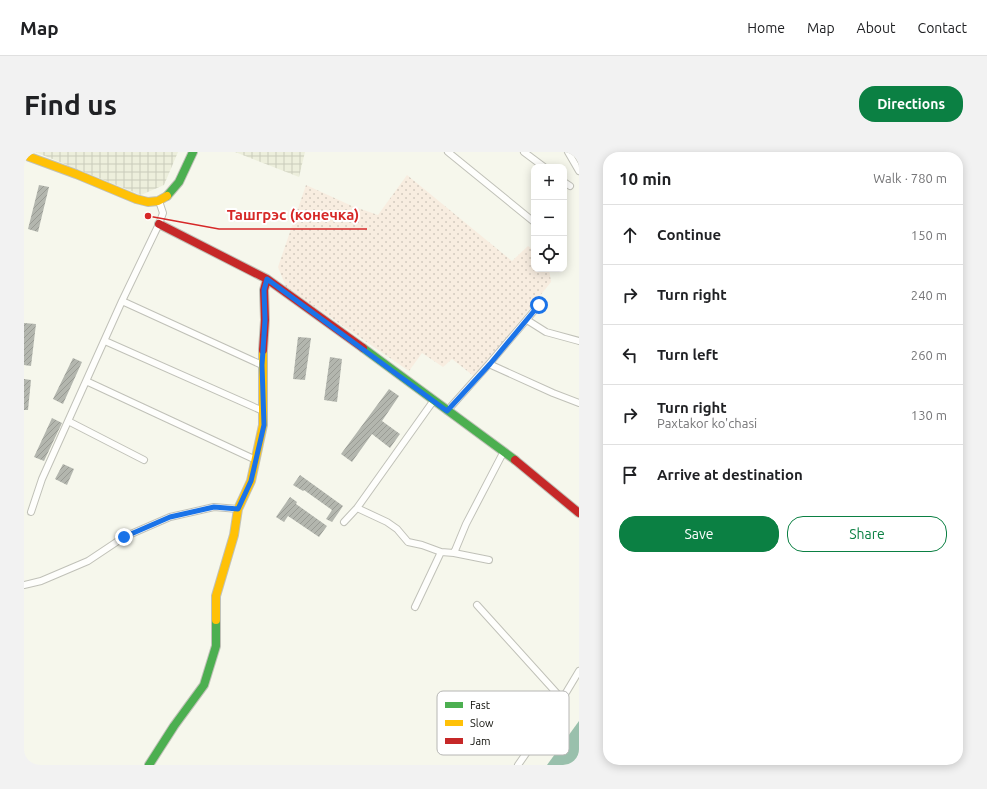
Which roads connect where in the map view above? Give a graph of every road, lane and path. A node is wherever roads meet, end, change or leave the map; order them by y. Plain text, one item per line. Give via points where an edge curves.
1 (193, 152) edge
2 (448, 152) edge
3 (524, 152) edge
4 (568, 152) edge
5 (24, 155) edge
6 (540, 164) edge
7 (579, 171) edge
8 (567, 184) edge
9 (570, 186) dead end
10 (160, 201) junction
11 (531, 220) edge
12 (159, 224) junction
13 (267, 279) junction
14 (122, 301) junction
15 (539, 305) dead end
16 (527, 320) junction
17 (105, 341) junction
18 (579, 341) edge
19 (490, 364) junction
20 (262, 365) junction
21 (86, 381) junction
22 (434, 400) junction
23 (579, 403) edge
24 (263, 411) junction
25 (447, 411) junction
26 (68, 422) junction
27 (504, 451) junction
28 (144, 460) dead end
29 (256, 460) junction
30 (357, 508) junction
31 (238, 509) junction
32 (31, 512) dead end
33 (579, 513) edge
34 (344, 522) dead end
35 (441, 552) junction
36 (454, 554) junction
37 (489, 560) dead end
38 (24, 585) edge
39 (477, 605) dead end
40 (415, 607) dead end
41 (579, 671) edge
42 (556, 691) edge
43 (566, 691) edge
44 (525, 755) edge
45 (149, 765) edge
46 (518, 765) edge

1 - 10 street via 177,186
2 - 11 street
3 - 6 street
4 - 7 street
5 - 10 street via 144,202
8 - 9 street
10 - 12 street via 163,213
12 - 13 street
12 - 14 street
13 - 20 street via 264,290
13 - 22 street
14 - 17 street
14 - 20 street
15 - 16 street
16 - 18 street via 546,332
16 - 19 street
17 - 21 street
17 - 24 street
19 - 23 street
19 - 25 street
20 - 24 street
21 - 26 street
21 - 29 street
22 - 25 street
22 - 30 street
24 - 29 street via 264,425
25 - 27 street
26 - 28 street
26 - 32 street via 42,479
27 - 33 street
27 - 36 street via 466,524
29 - 31 street via 251,481
30 - 34 street
30 - 35 street via 398,529 408,542
31 - 38 street via 214,507 170,517 124,537 88,560 41,581
31 - 45 street via 234,535 216,596 216,646 204,685
35 - 36 street
35 - 40 street
36 - 37 street
39 - 42 street
41 - 43 street
44 - 46 street

